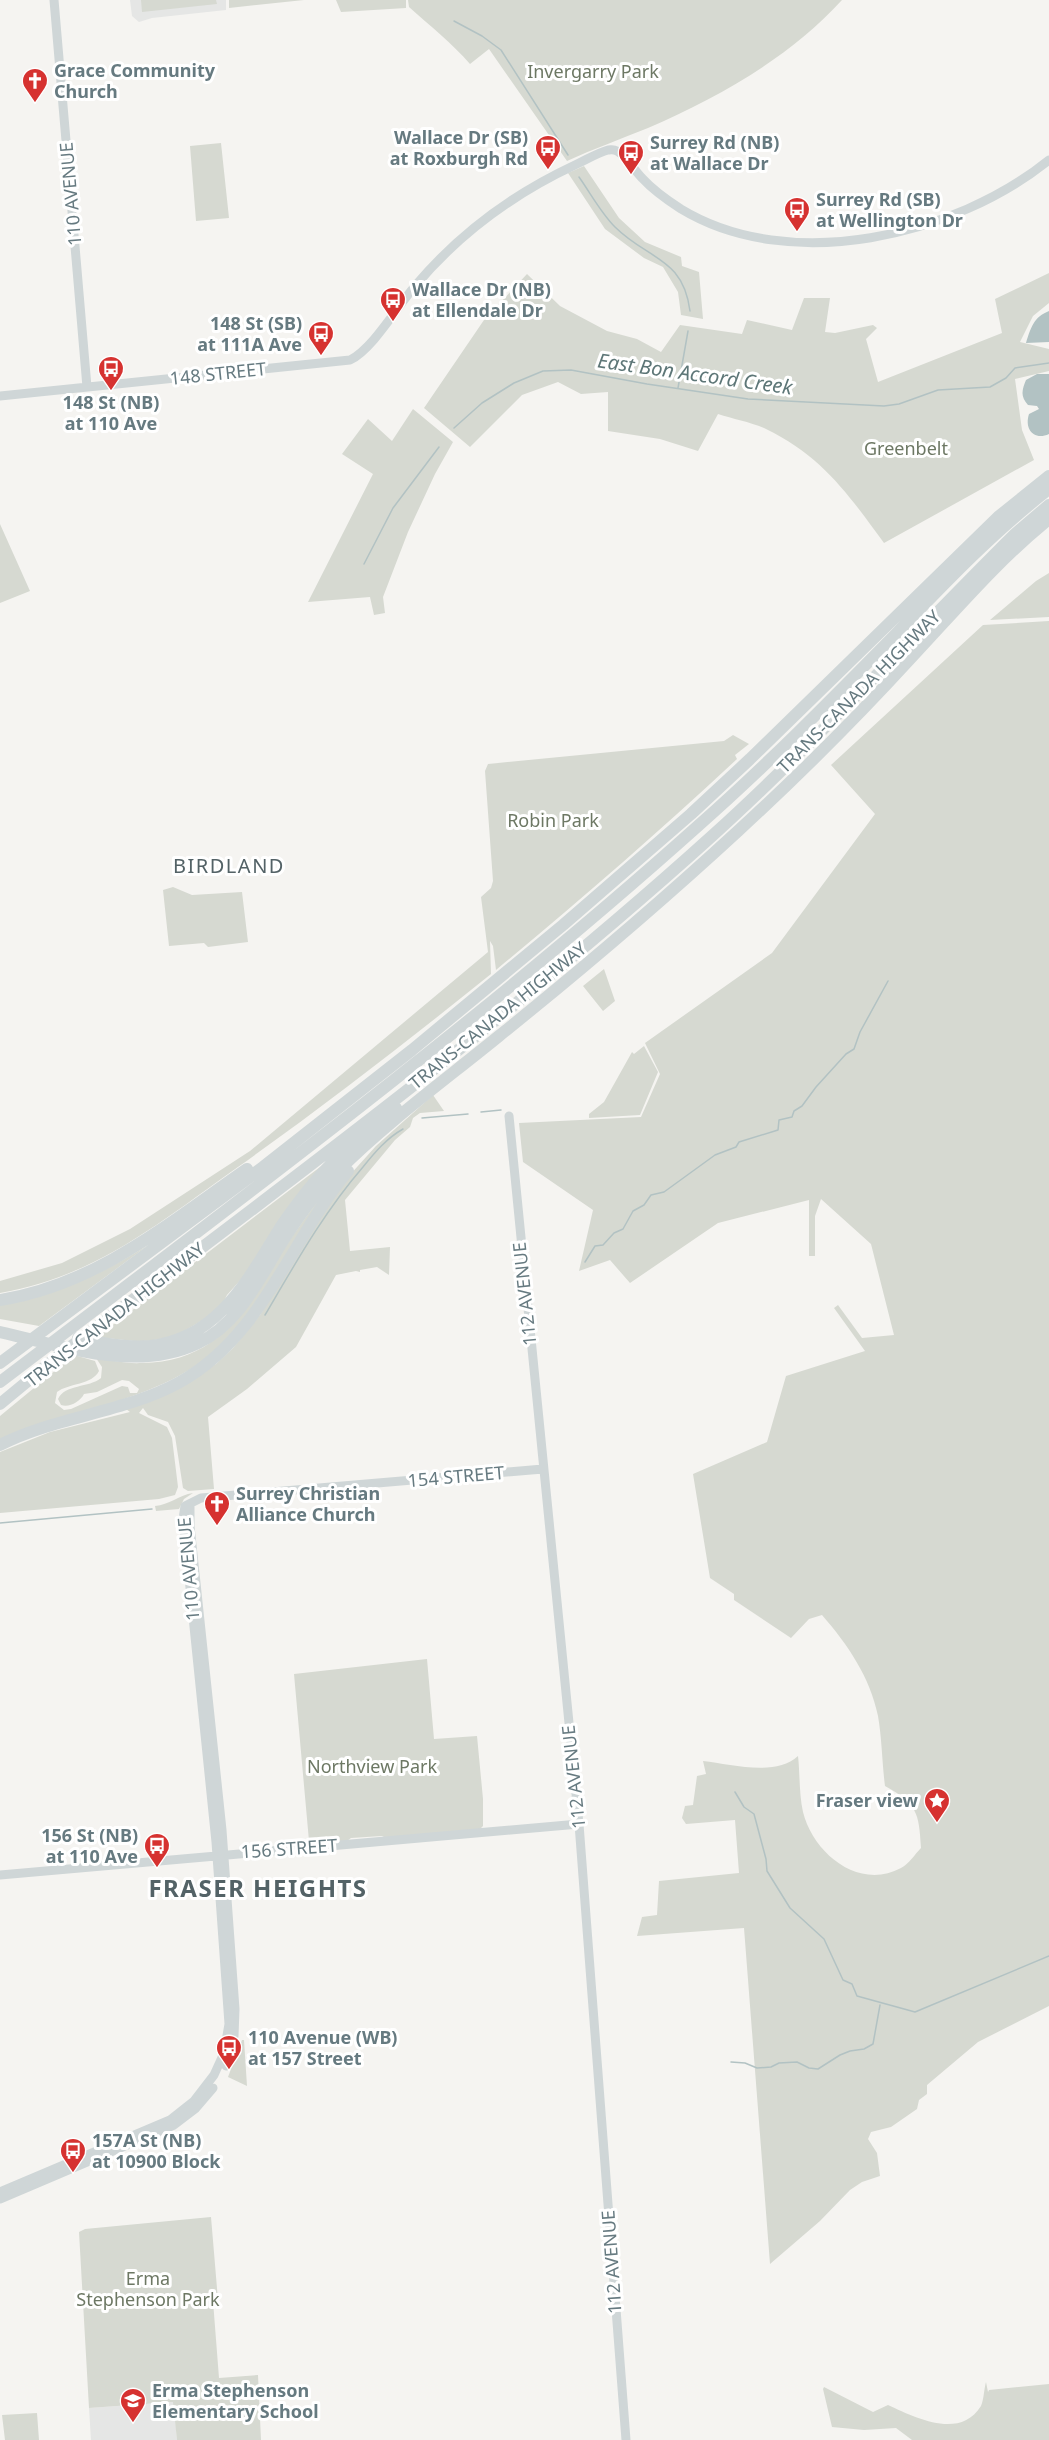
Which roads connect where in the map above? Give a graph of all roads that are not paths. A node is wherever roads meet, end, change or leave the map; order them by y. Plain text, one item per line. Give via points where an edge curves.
1 (54, 0) edge
2 (1049, 160) edge
3 (87, 387) junction
4 (0, 396) edge
5 (1049, 476) edge
6 (1049, 489) edge
7 (1049, 505) edge
8 (1049, 519) edge
9 (947, 574) junction
10 (965, 592) junction
11 (466, 1044) junction
12 (356, 1093) junction
13 (406, 1111) junction
14 (508, 1116) dead end
15 (0, 1300) edge
16 (0, 1324) edge
17 (0, 1332) edge
18 (25, 1333) junction
19 (0, 1364) edge
20 (0, 1382) edge
21 (0, 1404) edge
22 (0, 1445) edge
23 (543, 1469) junction
24 (190, 1502) joint
25 (579, 1824) junction
26 (220, 1855) junction
27 (0, 1875) edge
28 (222, 1912) junction
29 (231, 1950) junction
30 (199, 2100) junction
31 (0, 2192) edge
32 (0, 2199) edge
33 (626, 2440) edge

1 - 3 street, 110 AVENUE
2 - 3 street, 148 STREET via 1006,190 952,216 902,232 796,241 745,235 699,219 656,191 616,151 604,151 551,176 481,223 418,282 362,352 350,360
3 - 4 street, 148 STREET
5 - 9 highway via 998,517
6 - 9 highway
7 - 10 highway via 1015,534
8 - 10 highway
9 - 12 highway via 691,814 563,925
9 - 20 highway, TRANS-CANADA HIGHWAY via 759,769 572,936 419,1061
10 - 11 highway, TRANS-CANADA HIGHWAY via 711,836
10 - 13 highway via 837,736 730,839 592,959
11 - 18 highway via 314,1184 247,1281 214,1319 183,1338 142,1346
11 - 21 highway, TRANS-CANADA HIGHWAY
12 - 15 highway via 123,1255 78,1279
12 - 19 highway
13 - 18 highway via 319,1190 247,1298 221,1328 196,1344 167,1354 141,1357 90,1351
13 - 22 highway via 337,1184 261,1304 206,1365 182,1382 121,1407
14 - 23 street, 112 AVENUE
16 - 18 highway
17 - 18 highway
23 - 24 street, 154 STREET
23 - 25 street, 112 AVENUE
24 - 26 street, 110 AVENUE via 183,1517
25 - 26 street, 156 STREET
25 - 33 street, 112 AVENUE
26 - 27 street, 156 STREET
26 - 28 street, 110 AVENUE
26 - 29 street, 110 AVENUE
28 - 29 street
28 - 30 street, 110 AVENUE via 229,2030 218,2069
29 - 30 street, 110 AVENUE via 233,2040 221,2075
30 - 31 street via 170,2120
30 - 32 street via 183,2119 162,2132

